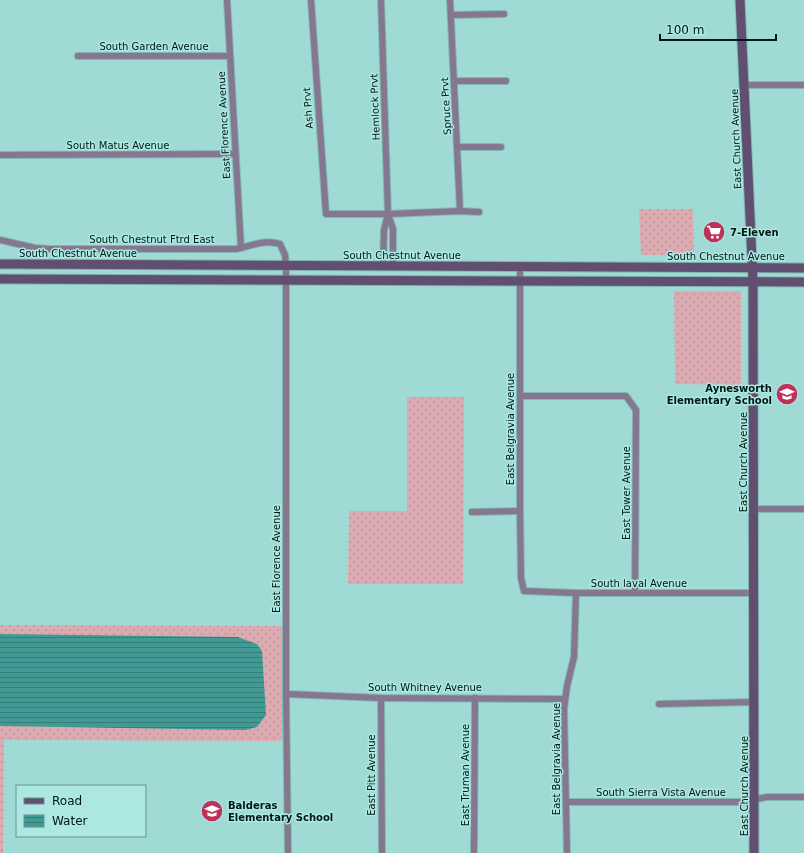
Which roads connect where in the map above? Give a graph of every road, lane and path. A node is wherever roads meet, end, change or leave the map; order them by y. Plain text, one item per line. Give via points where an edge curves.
1 (227, 0) edge
2 (311, 0) edge
3 (381, 0) edge
4 (450, 0) edge
5 (740, 0) edge
6 (504, 14) dead end
7 (451, 16) junction
8 (78, 56) dead end
9 (230, 56) junction
10 (455, 81) junction
11 (506, 81) dead end
12 (745, 85) junction
13 (804, 85) edge
14 (458, 147) junction
15 (501, 147) dead end
16 (235, 154) junction
17 (0, 155) edge
18 (460, 211) junction
19 (479, 212) dead end
20 (388, 214) junction
21 (0, 240) edge
22 (241, 248) junction
23 (0, 264) edge
24 (286, 266) junction
25 (383, 266) junction
26 (394, 266) junction
27 (520, 266) junction
28 (752, 268) junction
29 (804, 268) edge
30 (0, 279) edge
31 (286, 280) junction
32 (520, 281) junction
33 (753, 282) junction
34 (804, 282) edge
35 (520, 396) junction
36 (754, 509) junction
37 (804, 509) edge
38 (520, 511) junction
39 (472, 512) dead end
40 (524, 591) joint
41 (635, 592) junction
42 (576, 593) junction
43 (754, 593) junction
44 (286, 694) junction
45 (381, 698) junction
46 (475, 698) junction
47 (565, 699) junction
48 (755, 702) junction
49 (659, 704) dead end
50 (804, 797) edge
51 (754, 800) junction
52 (566, 802) junction
53 (288, 853) edge
54 (382, 853) edge
55 (474, 853) edge
56 (567, 853) edge
57 (754, 853) edge

1 - 9 street, East Florence Avenue
2 - 20 street, Ash Prvt via 326,214
3 - 20 street, Hemlock Prvt
4 - 7 street, Spruce Prvt
5 - 12 main road, East Church Avenue
6 - 7 street
7 - 10 street, Spruce Prvt
8 - 9 street, South Garden Avenue
9 - 16 street, East Florence Avenue
10 - 11 street
10 - 14 street, Spruce Prvt
12 - 13 street
12 - 28 main road, East Church Avenue
14 - 15 street
14 - 18 street, Spruce Prvt
16 - 17 street, South Matus Avenue
16 - 22 street, East Florence Avenue
18 - 19 street
18 - 20 street
20 - 25 street, Hemlock Prvt via 384,230
20 - 26 street, Hemlock Prvt via 393,228
21 - 22 street, South Chestnut Ftrd East via 49,249
22 - 24 street, South Chestnut Ftrd East via 264,242 280,244
23 - 24 main road, South Chestnut Avenue
24 - 25 main road, South Chestnut Avenue
24 - 31 street, East Florence Avenue
25 - 26 main road, South Chestnut Avenue
26 - 27 main road, South Chestnut Avenue
27 - 28 main road, South Chestnut Avenue
27 - 32 street, East Belgravia Avenue
28 - 29 main road, South Chestnut Avenue
28 - 33 main road, East Church Avenue
30 - 31 main road
31 - 32 main road
31 - 44 street, East Florence Avenue
32 - 33 main road
32 - 35 street, East Belgravia Avenue
33 - 34 main road
33 - 36 main road, East Church Avenue
35 - 38 street, East Belgravia Avenue
35 - 41 street, East Tower Avenue via 626,396 636,410
36 - 37 street
36 - 43 main road, East Church Avenue
38 - 39 street
38 - 40 street, East Belgravia Avenue via 521,578
40 - 42 street, South laval Avenue
41 - 42 street, South laval Avenue
41 - 43 street, South laval Avenue
42 - 47 street, East Belgravia Avenue via 574,658
43 - 48 main road, East Church Avenue
44 - 45 street, South Whitney Avenue
44 - 53 street, East Florence Avenue
45 - 46 street, South Whitney Avenue
45 - 54 street, East Pitt Avenue
46 - 47 street, South Whitney Avenue
46 - 55 street, East Truman Avenue
47 - 52 street, East Belgravia Avenue
48 - 49 street
48 - 51 main road, East Church Avenue
50 - 51 street, South Sierra Vista Avenue via 768,797
51 - 52 street, South Sierra Vista Avenue
51 - 57 main road, East Church Avenue
52 - 56 street, East Belgravia Avenue

